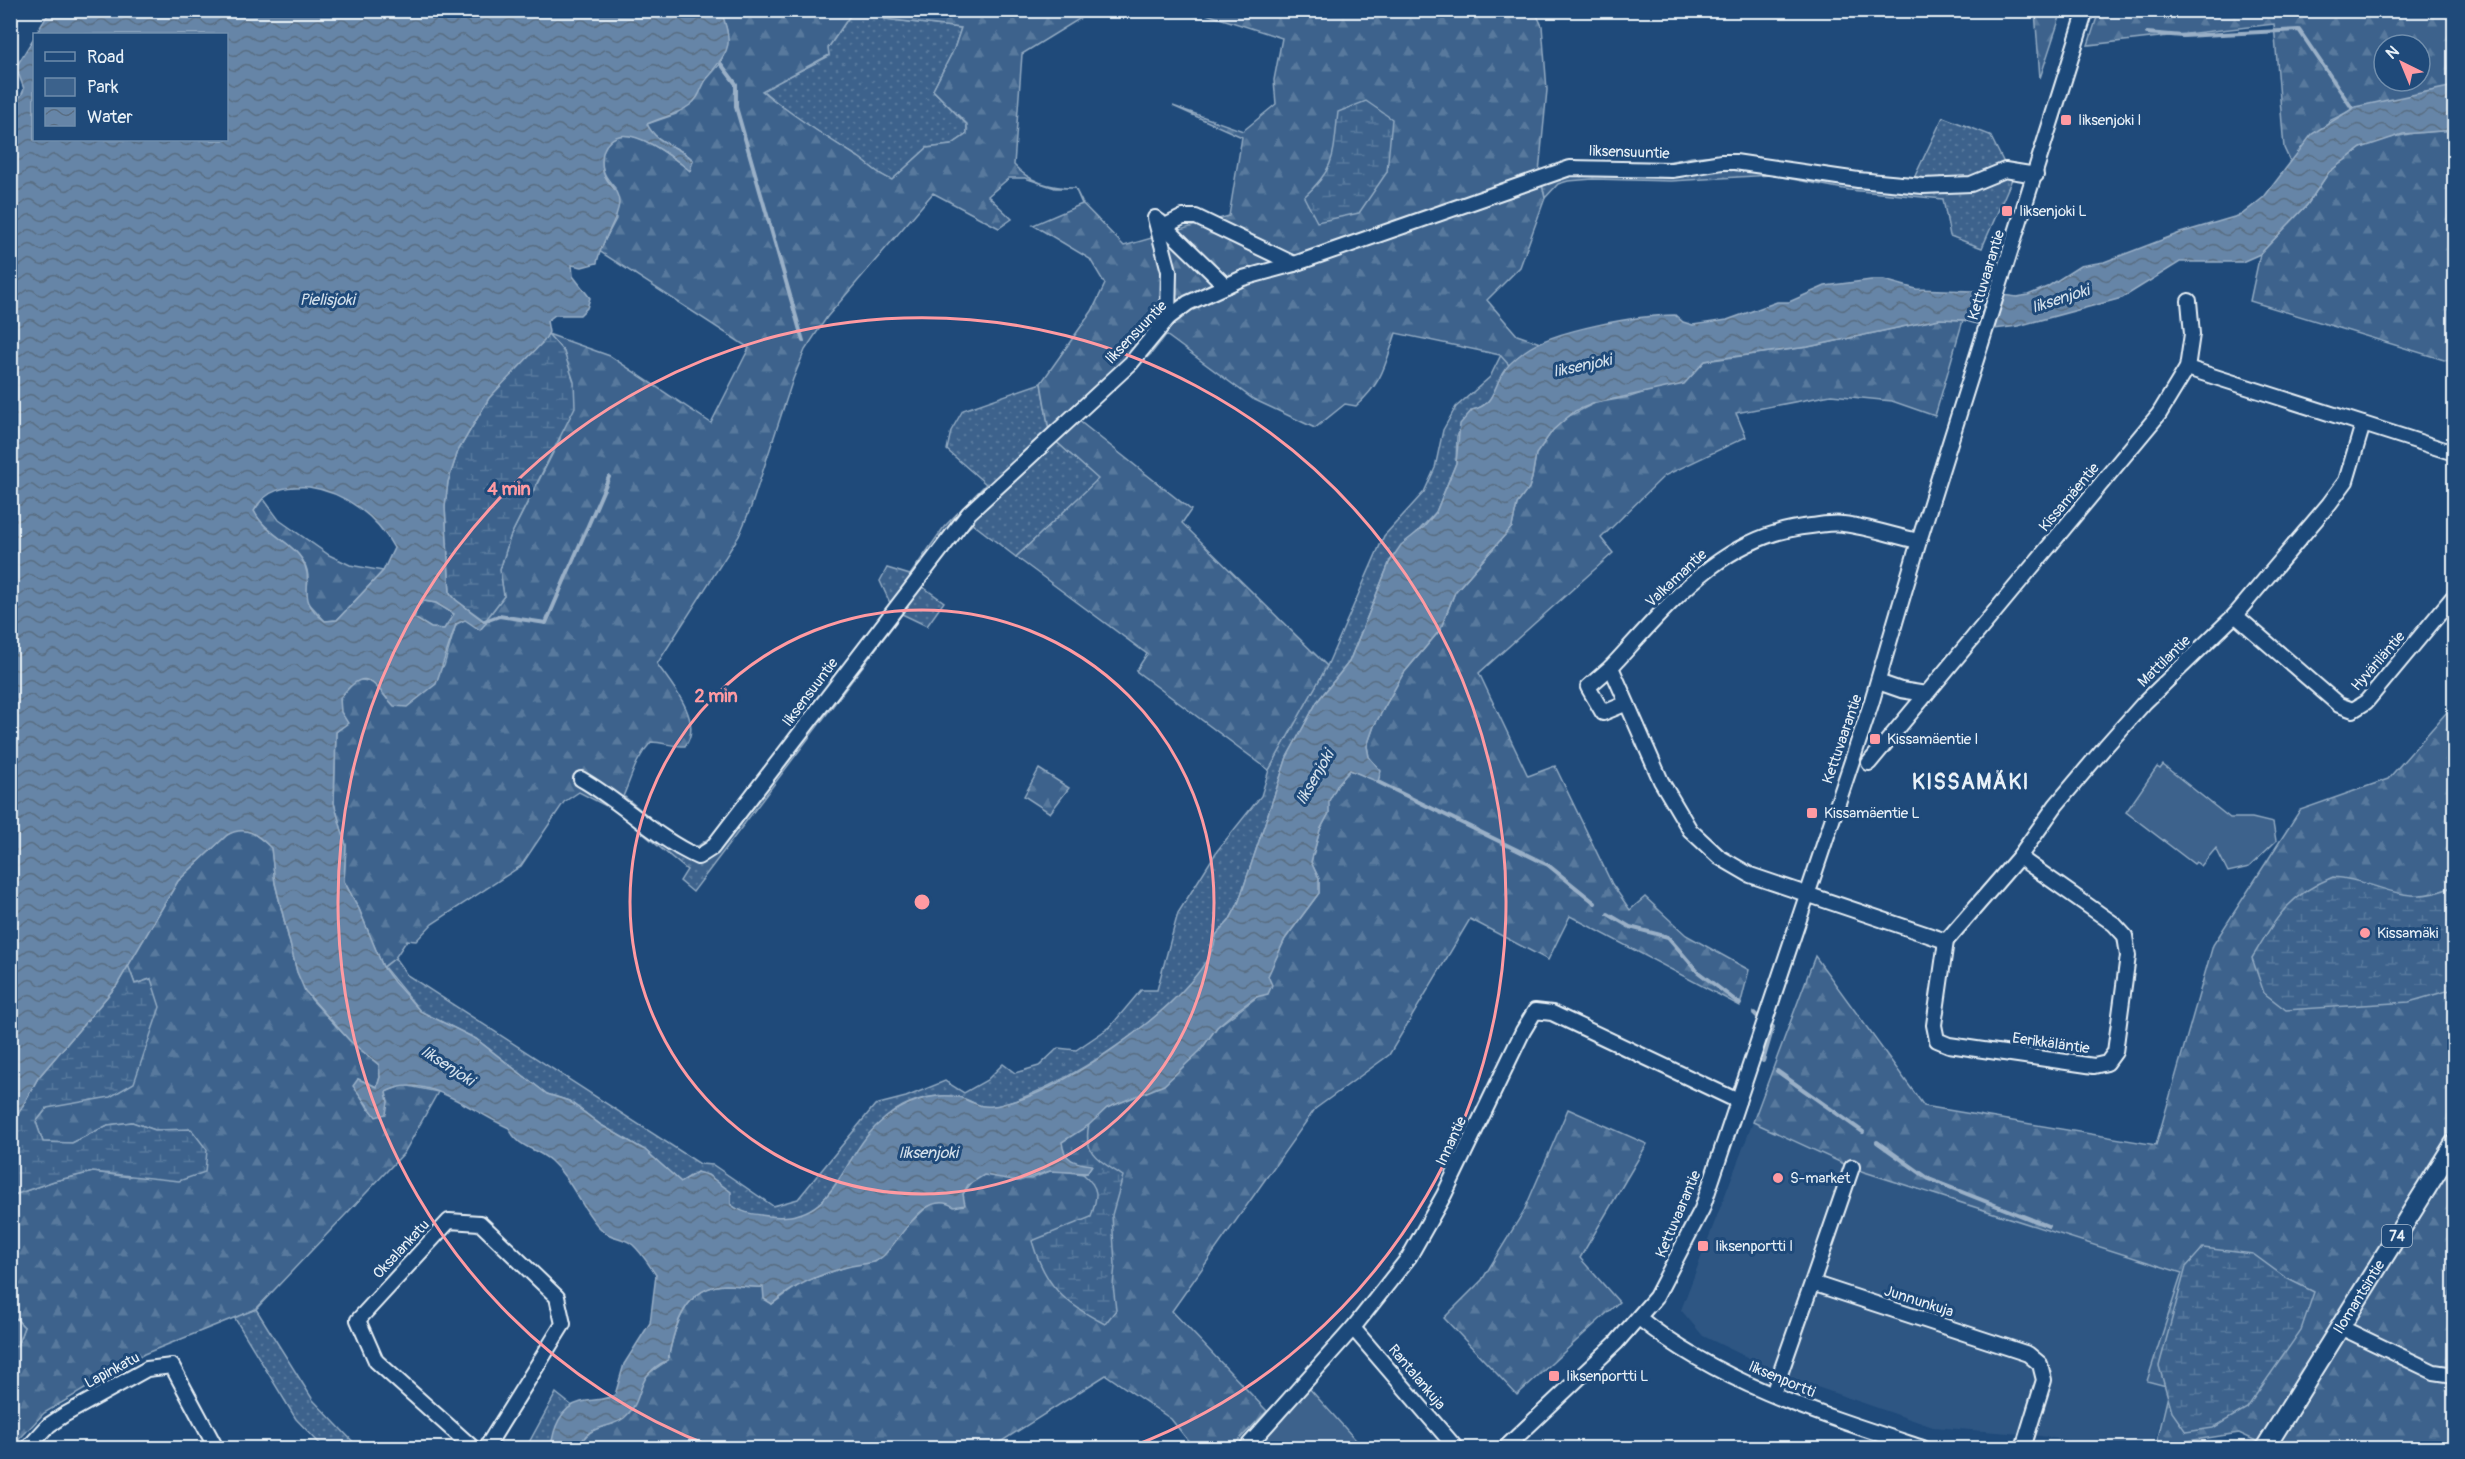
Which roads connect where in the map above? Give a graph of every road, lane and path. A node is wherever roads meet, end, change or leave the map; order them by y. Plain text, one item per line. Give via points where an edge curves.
1 (2086, 10) edge
2 (2036, 175) junction
3 (1165, 226) junction
4 (1294, 264) junction
5 (1226, 286) junction
6 (2189, 301) dead end
7 (1168, 318) junction
8 (2187, 368) junction
9 (2363, 424) junction
10 (2454, 453) edge
11 (1919, 542) junction
12 (2454, 596) edge
13 (2235, 615) junction
14 (1611, 667) junction
15 (1878, 682) junction
16 (1926, 694) junction
17 (1625, 704) junction
18 (1869, 763) dead end
19 (581, 779) dead end
20 (2019, 857) junction
21 (1806, 894) junction
22 (1946, 941) junction
23 (1738, 1101) junction
24 (2454, 1144) edge
25 (1852, 1167) dead end
26 (1812, 1283) junction
27 (1639, 1318) junction
28 (2340, 1327) junction
29 (1353, 1328) junction
30 (2454, 1375) edge
31 (1773, 1394) junction
32 (27, 1449) edge
33 (216, 1449) edge
34 (473, 1449) edge
35 (486, 1449) edge
36 (1246, 1449) edge
37 (1456, 1449) edge
38 (1505, 1449) edge
39 (1923, 1449) edge
40 (2023, 1449) edge
41 (2265, 1449) edge

1 - 2 street, Kettuvaarantie
2 - 4 street, Iiksensuuntie via 2005,170 1971,184 1943,186 1858,180 1735,162 1672,170 1570,168
2 - 11 street, Kettuvaarantie
3 - 4 street via 1183,217 1196,217
3 - 5 street
3 - 7 street via 1155,218 1169,271
4 - 5 street, Iiksensuuntie
5 - 7 street, Iiksensuuntie via 1188,303
6 - 8 street, Kissamäentie via 2192,334
7 - 19 street, Iiksensuuntie via 1131,363 969,513 712,848 698,857 679,849
8 - 9 street
8 - 16 street, Kissamäentie via 2159,414
9 - 10 street
9 - 13 street, Mattilantie via 2346,481
11 - 14 street, Valkamantie via 1841,523 1786,528 1753,540 1701,573
11 - 15 street, Kettuvaarantie
12 - 13 street, Hyväriläntie via 2366,702 2353,710 2339,705
13 - 20 street, Mattilantie via 2105,747
14 - 17 street
14 - 17 street, Valkamantie via 1588,687 1604,713
15 - 16 street
15 - 21 street, Kettuvaarantie
16 - 18 street, Kissamäentie
17 - 21 street via 1661,781 1690,831 1719,857 1750,875
20 - 22 street, Mattilantie
20 - 22 street, Eerikkäläntie via 2114,924 2125,936 2128,956 2115,1052 2107,1063 2094,1066 1937,1040 1934,1025
21 - 22 street
21 - 23 street, Kettuvaarantie
23 - 27 street, Kettuvaarantie via 1702,1209 1675,1266
23 - 29 street, Innantie via 1552,1013 1535,1011 1409,1257
24 - 28 main road, Ilomantsintie / 74
25 - 26 street
26 - 31 street
26 - 40 street, Junnunkuja via 2028,1354 2040,1364 2044,1380
27 - 31 street, Iiksenportti via 1693,1356
27 - 38 street, Kettuvaarantie
28 - 30 street via 2434,1372
28 - 41 main road, Ilomantsintie / 74
29 - 36 street, Innantie
29 - 37 street, Rantalankuja
31 - 39 street, Iiksenportti
32 - 33 street, Lapinkatu via 64,1415 147,1369 165,1365 172,1366
34 - 35 street, Oksalankatu via 376,1361 358,1320 449,1221 480,1223 557,1297 563,1324

